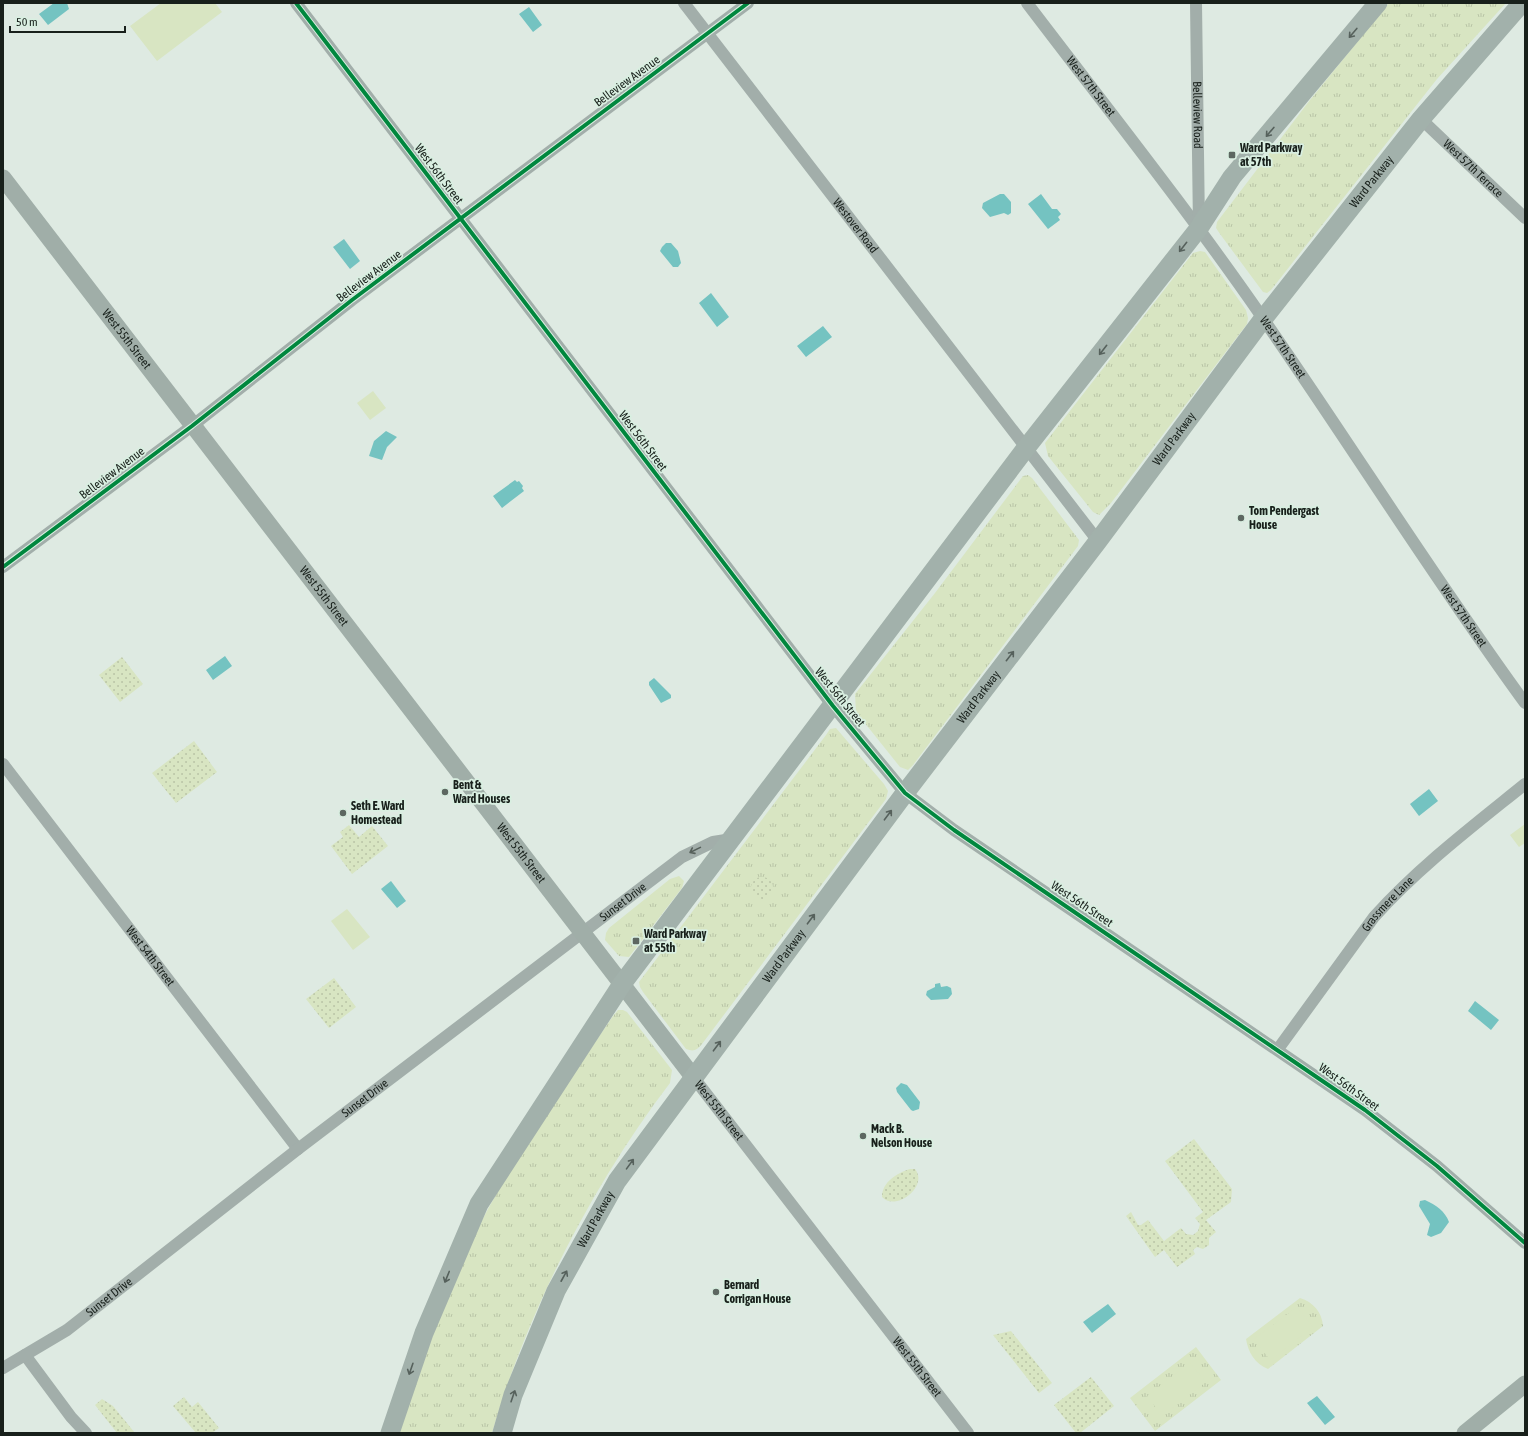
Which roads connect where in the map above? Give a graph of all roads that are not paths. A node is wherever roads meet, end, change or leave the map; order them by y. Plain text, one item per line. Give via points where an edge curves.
1 (296, 3) edge
2 (684, 3) edge
3 (748, 3) edge
4 (1027, 3) edge
5 (1196, 3) edge
6 (1378, 3) edge
7 (1522, 3) edge
8 (708, 34) junction
9 (1421, 119) junction
10 (3, 178) edge
11 (1525, 218) edge
12 (461, 219) junction
13 (1199, 228) junction
14 (1264, 319) junction
15 (192, 426) junction
16 (1026, 448) junction
17 (1098, 541) junction
18 (3, 567) edge
19 (1525, 702) edge
20 (833, 706) junction
21 (3, 764) edge
22 (1525, 784) edge
23 (905, 793) junction
24 (732, 839) junction
25 (582, 932) junction
26 (622, 984) junction
27 (1278, 1049) junction
28 (694, 1078) junction
29 (298, 1149) junction
30 (1525, 1243) edge
31 (25, 1355) junction
32 (3, 1368) edge
33 (1525, 1384) edge
34 (86, 1433) edge
35 (390, 1433) edge
36 (502, 1433) edge
37 (968, 1433) edge
38 (1465, 1433) edge

1 - 12 street, West 56th Street
2 - 8 street, Westover Road
3 - 8 street, Belleview Avenue
4 - 13 street, West 57th Street
5 - 13 street, Belleview Road
6 -> 13 main road via 1232,177
7 - 9 main road, Ward Parkway
8 - 12 street, Belleview Avenue
8 - 16 street, Westover Road
9 - 11 street, West 57th Terrace
9 - 14 main road, Ward Parkway
10 - 15 main road, West 55th Street
12 - 15 street, Belleview Avenue via 352,300
12 - 20 street, West 56th Street
13 - 14 street, West 57th Street
13 -> 16 main road
14 - 17 main road, Ward Parkway
14 - 19 street, West 57th Street via 1466,621
15 - 18 street, Belleview Avenue
15 - 25 main road, West 55th Street
16 - 17 street, Westover Road
16 - 20 main road
23 -> 17 main road, Ward Parkway
20 - 23 street, West 56th Street
20 - 24 main road
21 - 29 street, West 54th Street
22 - 27 street, Grassmere Lane via 1425,865 1392,897 1374,917
23 - 27 street, West 56th Street via 960,834
28 -> 23 main road, Ward Parkway
24 -> 25 street, Sunset Drive via 713,842 682,857
24 - 26 main road
25 - 26 main road, West 55th Street
25 - 29 street, Sunset Drive
26 - 28 main road, West 55th Street
26 -> 35 main road via 479,1204 424,1332
27 - 30 street, West 56th Street via 1370,1114 1437,1166
36 -> 28 main road, Ward Parkway via 513,1395 556,1291 617,1181
28 - 37 street, West 55th Street
29 - 31 street, Sunset Drive via 67,1330
31 - 32 street, Sunset Drive
31 - 34 street
33 - 38 main road

